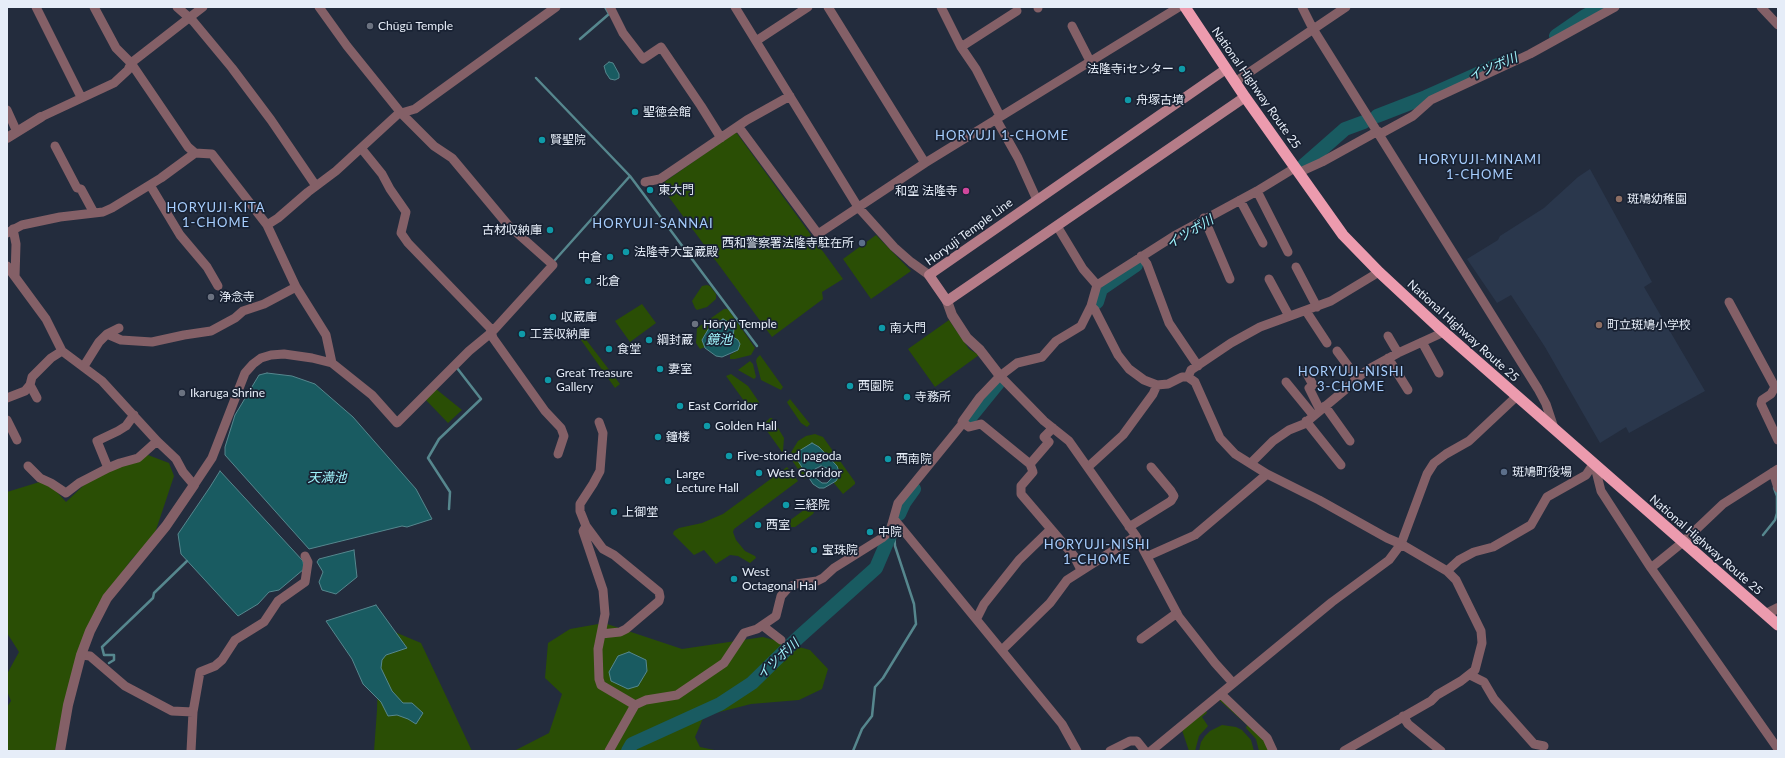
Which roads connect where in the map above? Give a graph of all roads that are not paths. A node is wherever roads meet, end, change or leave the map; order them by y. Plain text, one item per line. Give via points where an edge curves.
1 (36, 7) edge
2 (94, 7) edge
3 (177, 7) edge
4 (203, 7) edge
5 (319, 7) edge
6 (556, 7) edge
7 (610, 7) edge
8 (735, 7) edge
9 (808, 7) edge
10 (828, 7) edge
11 (941, 7) edge
12 (1179, 7) edge
13 (1185, 7) edge
14 (1302, 7) edge
15 (1346, 7) edge
16 (1615, 7) edge
17 (1761, 7) edge
18 (1017, 10) dead end
19 (189, 18) junction
20 (1072, 26) dead end
21 (1778, 26) edge
22 (1313, 29) junction
23 (756, 41) junction
24 (961, 47) junction
25 (1090, 60) junction
26 (131, 63) junction
27 (1226, 69) junction
28 (1235, 82) junction
29 (790, 96) junction
30 (1245, 96) junction
31 (81, 97) junction
32 (7, 110) edge
33 (401, 113) junction
34 (41, 117) joint
35 (998, 118) junction
36 (738, 126) junction
37 (17, 132) junction
38 (1379, 132) junction
39 (7, 138) edge
40 (721, 138) junction
41 (55, 146) dead end
42 (361, 148) junction
43 (195, 153) junction
44 (925, 163) junction
45 (1296, 170) junction
46 (645, 182) dead end
47 (150, 185) junction
48 (316, 186) junction
49 (1258, 193) junction
50 (1036, 200) junction
51 (1241, 202) junction
52 (858, 207) junction
53 (94, 213) junction
54 (1205, 221) junction
55 (267, 225) junction
56 (1057, 226) junction
57 (10, 231) edge
58 (1262, 243) dead end
59 (1288, 252) dead end
60 (1143, 258) junction
61 (7, 266) edge
62 (1296, 267) dead end
63 (1379, 272) junction
64 (929, 275) junction
65 (15, 277) junction
66 (1230, 279) dead end
67 (1269, 279) dead end
68 (1097, 285) junction
69 (218, 286) dead end
70 (296, 287) junction
71 (947, 301) junction
72 (1729, 302) dead end
73 (1090, 306) junction
74 (1317, 307) junction
75 (1306, 311) junction
76 (1288, 316) junction
77 (119, 328) dead end
78 (492, 332) junction
79 (1444, 332) junction
80 (107, 334) junction
81 (1388, 336) dead end
82 (1422, 342) junction
83 (1327, 343) dead end
84 (62, 351) junction
85 (1337, 351) dead end
86 (1398, 353) junction
87 (1388, 358) junction
88 (332, 363) junction
89 (84, 366) junction
90 (1198, 366) junction
91 (1306, 372) dead end
92 (1439, 373) dead end
93 (1000, 376) junction
94 (1188, 377) junction
95 (1357, 378) junction
96 (1286, 382) dead end
97 (30, 385) junction
98 (1156, 385) junction
99 (1776, 388) edge
100 (1408, 390) dead end
101 (1517, 396) junction
102 (7, 398) edge
103 (37, 398) dead end
104 (1316, 413) junction
105 (134, 416) junction
106 (7, 420) edge
107 (599, 422) dead end
108 (963, 423) junction
109 (1053, 428) junction
110 (1554, 428) junction
111 (17, 440) dead end
112 (1778, 440) edge
113 (157, 441) junction
114 (1350, 441) dead end
115 (558, 454) dead end
116 (1251, 463) junction
117 (1594, 463) junction
118 (1030, 464) junction
119 (1341, 465) dead end
120 (28, 466) dead end
121 (1088, 467) junction
122 (1151, 467) dead end
123 (108, 468) junction
124 (1776, 470) edge
125 (1267, 474) junction
126 (194, 485) junction
127 (1778, 488) edge
128 (894, 519) junction
129 (586, 526) junction
130 (1129, 528) junction
131 (1051, 530) junction
132 (1136, 536) junction
133 (1683, 542) junction
134 (1400, 544) junction
135 (305, 556) dead end
136 (1148, 556) junction
137 (1651, 568) junction
138 (1081, 570) junction
139 (1447, 571) junction
140 (1778, 608) edge
141 (1177, 613) junction
142 (1766, 614) junction
143 (977, 618) junction
144 (1778, 625) edge
145 (763, 626) junction
146 (601, 634) junction
147 (1141, 639) dead end
148 (781, 640) dead end
149 (1002, 650) junction
150 (81, 655) junction
151 (1470, 675) junction
152 (1233, 683) junction
153 (1221, 694) junction
154 (635, 705) junction
155 (193, 712) junction
156 (1403, 716) junction
157 (1544, 746) dead end
158 (1778, 749) edge
159 (60, 751) edge
160 (191, 751) edge
161 (609, 751) edge
162 (1077, 751) edge
163 (1110, 751) edge
164 (1145, 751) edge
165 (1151, 751) edge
166 (1273, 751) edge
167 (1344, 751) edge
168 (1441, 751) edge

1 - 31 street
2 - 26 street via 116,48
3 - 19 street
4 - 19 street
5 - 33 street
6 - 33 street via 415,109
7 - 40 street via 623,33 643,60 661,46
8 - 23 street
9 - 23 street
10 - 44 street
11 - 24 street
12 - 25 street
13 - 27 highway, National Highway Route 25
14 - 22 street
15 - 22 street
16 - 38 street via 1530,54 1431,100 1413,116
17 - 21 street
18 - 24 street via 1004,15
19 - 26 street
19 - 48 street via 232,68
20 - 25 street
22 - 28 street
22 - 38 street
23 - 29 street
24 - 35 street via 976,69
25 - 35 street
26 - 31 street via 128,70 114,83
26 - 43 street via 188,147
27 - 28 highway, National Highway Route 25
27 - 50 main road, Horyuji Temple Line
28 - 30 highway, National Highway Route 25
29 - 36 street
29 - 52 street
30 - 45 highway, National Highway Route 25
30 - 56 main road
31 - 34 street
32 - 37 street
33 - 42 street
33 - 78 street via 434,146 452,158 508,225 553,265
34 - 37 street
35 - 44 street
35 - 50 street
36 - 40 street
36 - 52 street via 818,234
37 - 39 street
38 - 45 street via 1322,162
38 - 110 street via 1538,389
40 - 46 street via 660,179
41 - 53 street via 77,188 81,189
42 - 48 street via 336,172
42 - 78 street via 382,174 406,212 401,233 408,243
43 - 47 street
43 - 55 street via 212,154
44 - 52 street
45 - 49 street
45 - 63 highway, National Highway Route 25 via 1343,235
47 - 53 street via 112,208
47 - 69 street via 180,235 207,267
48 - 55 street
49 - 51 street
49 - 59 street
50 - 64 main road, Horyuji Temple Line
51 - 54 street
51 - 58 street
52 - 64 street via 894,247
53 - 57 street via 22,225
54 - 60 street
54 - 66 street
55 - 70 street
56 - 68 street via 1083,269
56 - 71 main road
57 - 65 street via 16,244
60 - 68 street
60 - 90 street via 1169,323
61 - 65 street
62 - 74 street
63 - 74 street
63 - 79 highway, National Highway Route 25
64 - 71 main road, Horyuji Temple Line
65 - 84 street via 46,319
67 - 76 street
68 - 73 street
70 - 80 street via 264,304 243,311 211,331 152,342 121,340
70 - 88 street via 326,335
71 - 93 street via 952,315 967,338
72 - 99 street
73 - 93 street via 1081,326 1056,341 1042,357 1017,363
73 - 98 street via 1095,310 1118,355 1129,369
74 - 75 street
75 - 76 street
75 - 83 street
76 - 90 street via 1231,343
77 - 80 street
78 - 88 street via 469,351 398,423 372,395
78 - 115 street via 493,338 544,411 561,428 564,436
79 - 82 street
79 - 101 highway, National Highway Route 25
80 - 89 street
81 - 86 street
82 - 86 street
82 - 92 street
84 - 89 street
84 - 97 street via 32,377
85 - 95 street
86 - 87 street
87 - 95 street
87 - 100 street
88 - 126 street via 284,354 261,358 253,364 245,373 212,458
89 - 105 street via 102,381
90 - 94 street via 1191,370
91 - 104 street via 1313,385 1309,388
93 - 108 street via 980,397
93 - 109 street
94 - 98 street
94 - 116 street via 1195,382 1220,438 1235,454
95 - 104 street
96 - 104 street
97 - 102 street
97 - 103 street
98 - 121 street via 1154,394 1124,435
99 - 112 street via 1760,404
101 - 110 highway, National Highway Route 25
101 - 134 street via 1469,442 1434,463 1427,474
104 - 114 street
104 - 116 street via 1273,441
104 - 119 street
105 - 113 street
105 - 123 street via 126,426 97,441
106 - 111 street
107 - 129 street via 603,433 600,471 580,504
108 - 118 street via 969,427 981,424
108 - 128 street via 898,503
109 - 118 street via 1044,437 1049,442
109 - 121 street via 1069,442
110 - 117 highway, National Highway Route 25
113 - 123 street via 138,458
113 - 126 street via 176,459
116 - 125 street
117 - 133 highway, National Highway Route 25
117 - 137 street via 1601,491
117 - 139 street via 1586,475 1547,497 1531,525 1493,547 1474,552 1459,560
118 - 131 street via 1033,472 1021,486 1021,494
120 - 123 street via 40,478 66,493 78,483
121 - 130 street
122 - 130 street via 1174,496 1171,501
124 - 127 street
124 - 133 street via 1723,504
125 - 134 street
125 - 136 street via 1194,534
126 - 150 street via 166,526 107,598
128 - 143 street
128 - 145 street via 890,531 882,538 834,568 823,578 788,588 781,596 776,616
129 - 146 street via 583,531 603,590 604,614
129 - 146 street via 603,549 659,592 660,597 659,601 626,629
130 - 132 street
131 - 138 street via 1074,556
131 - 143 street via 1019,560 984,604
132 - 136 street
132 - 138 street
133 - 137 street
133 - 142 highway, National Highway Route 25
134 - 139 street
134 - 152 street via 1389,560 1332,602
135 - 155 street via 308,562 306,582 278,601 264,622 235,640 215,666 200,672
136 - 141 street
137 - 158 street
138 - 149 street via 1067,580 1050,603
139 - 151 street via 1456,580 1481,631 1479,656
140 - 142 street
141 - 147 street
141 - 152 street
142 - 144 highway, National Highway Route 25
143 - 149 street
145 - 148 street
145 - 154 street via 744,633 724,663 677,695 646,700
146 - 154 street via 598,649 601,685
149 - 162 street via 1062,724
150 - 155 street via 90,656 125,686 172,711
150 - 159 street via 68,705
151 - 156 street
151 - 157 street via 1484,682 1494,699 1534,744
152 - 153 street
153 - 165 street
153 - 166 street via 1267,738
154 - 161 street
155 - 160 street
156 - 167 street
156 - 168 street via 1408,724
163 - 164 street via 1130,741 1137,741

